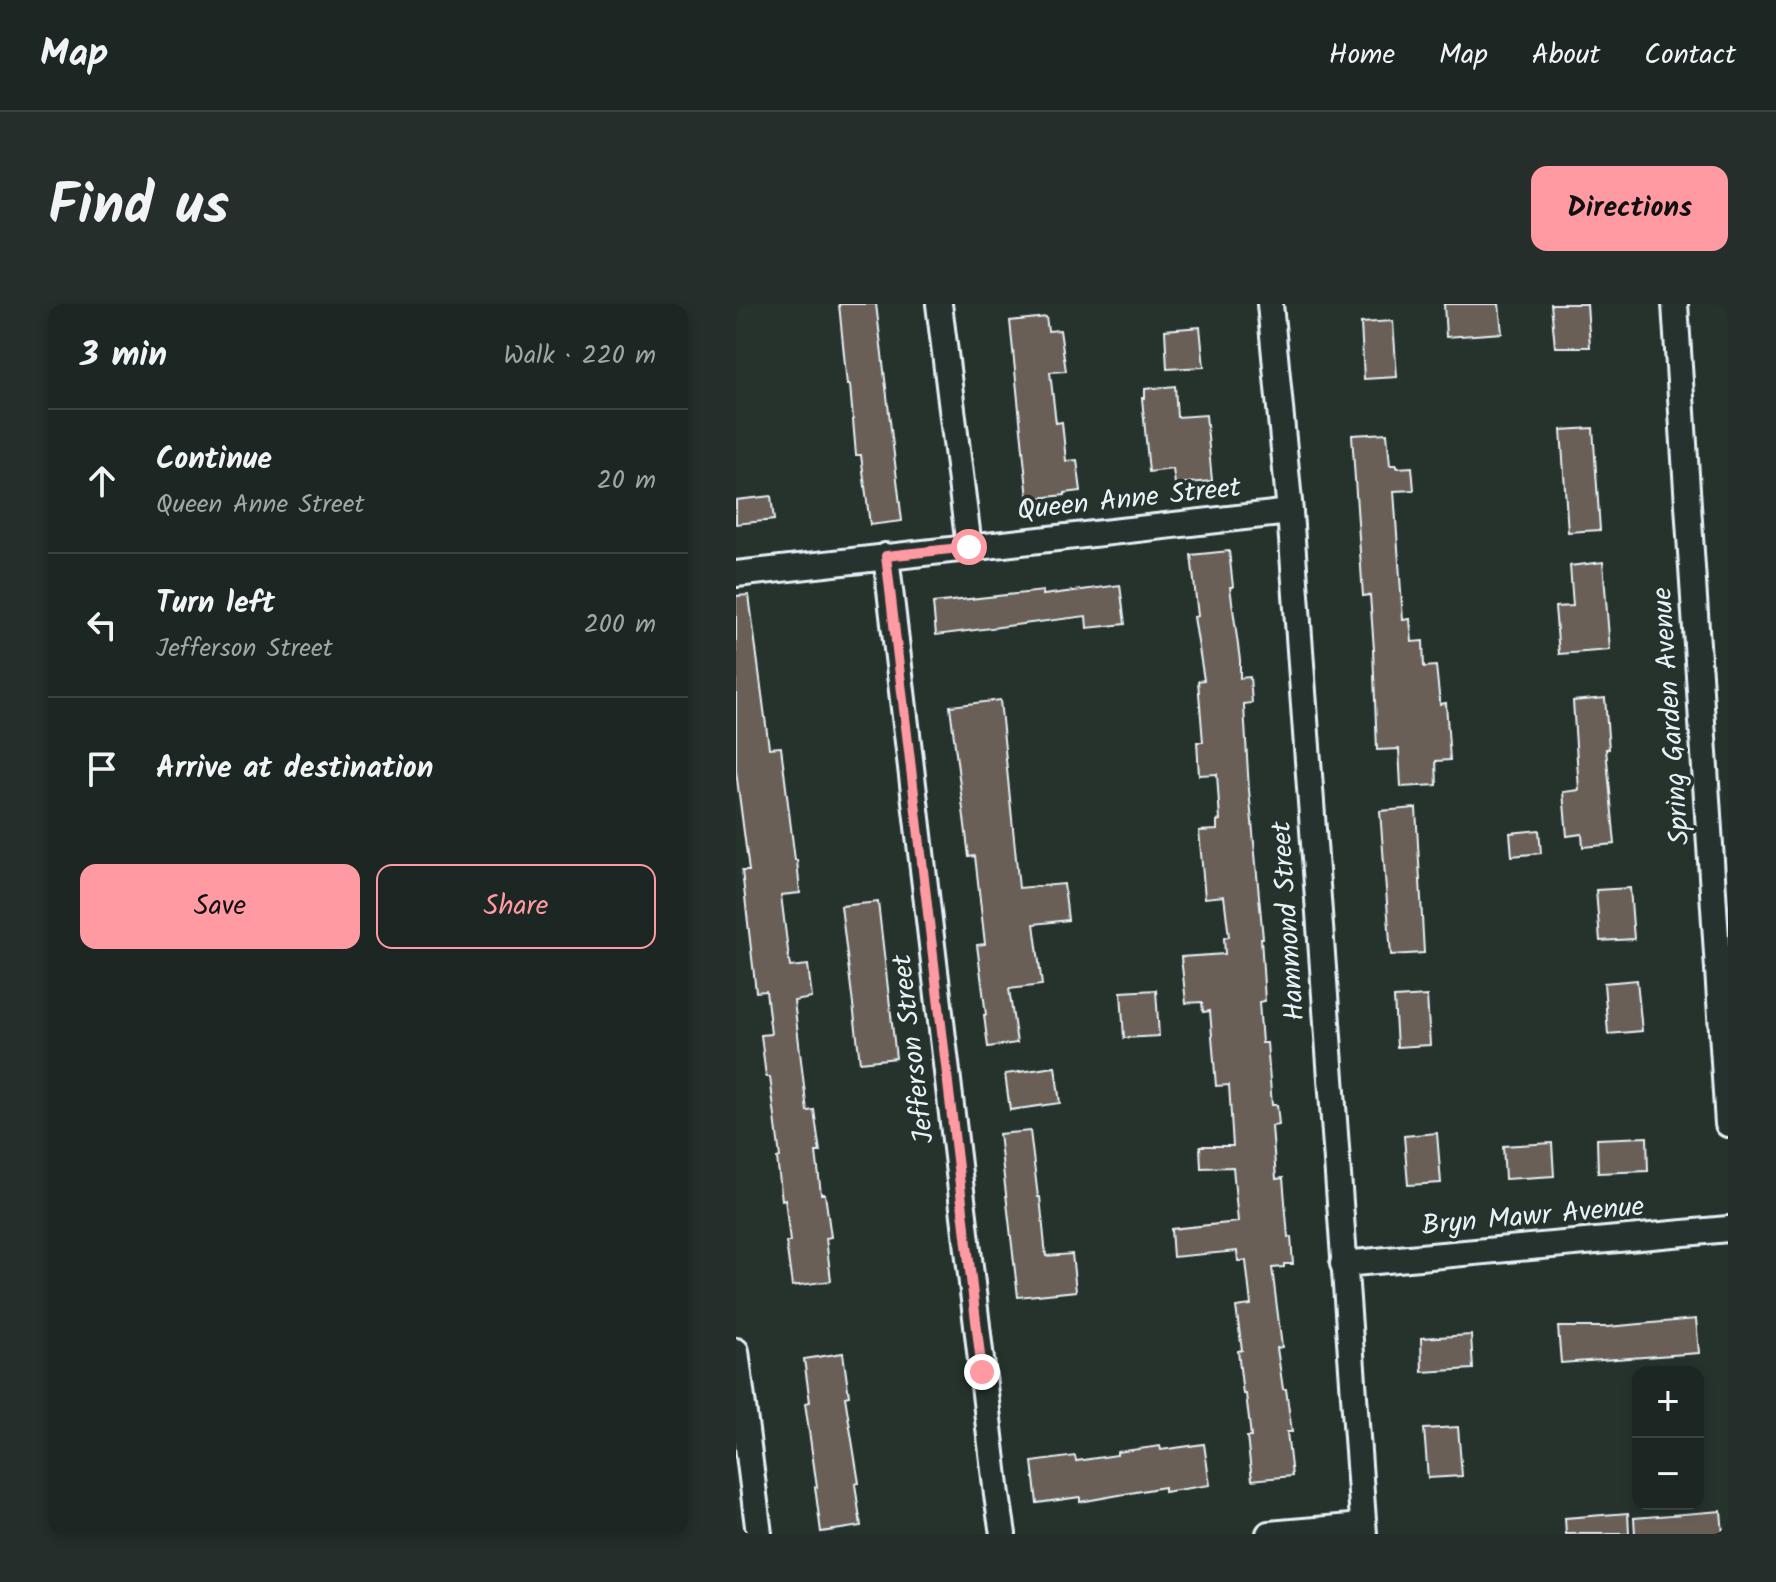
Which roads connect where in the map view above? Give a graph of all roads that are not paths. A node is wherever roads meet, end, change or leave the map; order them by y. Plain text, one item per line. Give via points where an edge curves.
1 (939, 304) edge
2 (1270, 304) edge
3 (1675, 304) edge
4 (1290, 512) junction
5 (969, 547) junction
6 (886, 556) junction
7 (736, 574) edge
8 (1716, 766) edge
9 (1728, 1124) edge
10 (1728, 1229) edge
11 (1343, 1264) junction
12 (736, 1351) edge
13 (1363, 1530) edge
14 (759, 1534) edge
15 (1003, 1534) edge
16 (1269, 1534) edge

1 - 5 street
2 - 4 street, Hammond Street
3 - 8 street, Spring Garden Avenue
4 - 5 street, Queen Anne Street
4 - 11 street, Hammond Street
5 - 6 street, Queen Anne Street
6 - 7 street, Queen Anne Street
6 - 15 street, Jefferson Street
8 - 9 street, Spring Garden Avenue
10 - 11 street, Bryn Mawr Avenue
11 - 13 street, Hammond Street
12 - 14 street
13 - 16 street

